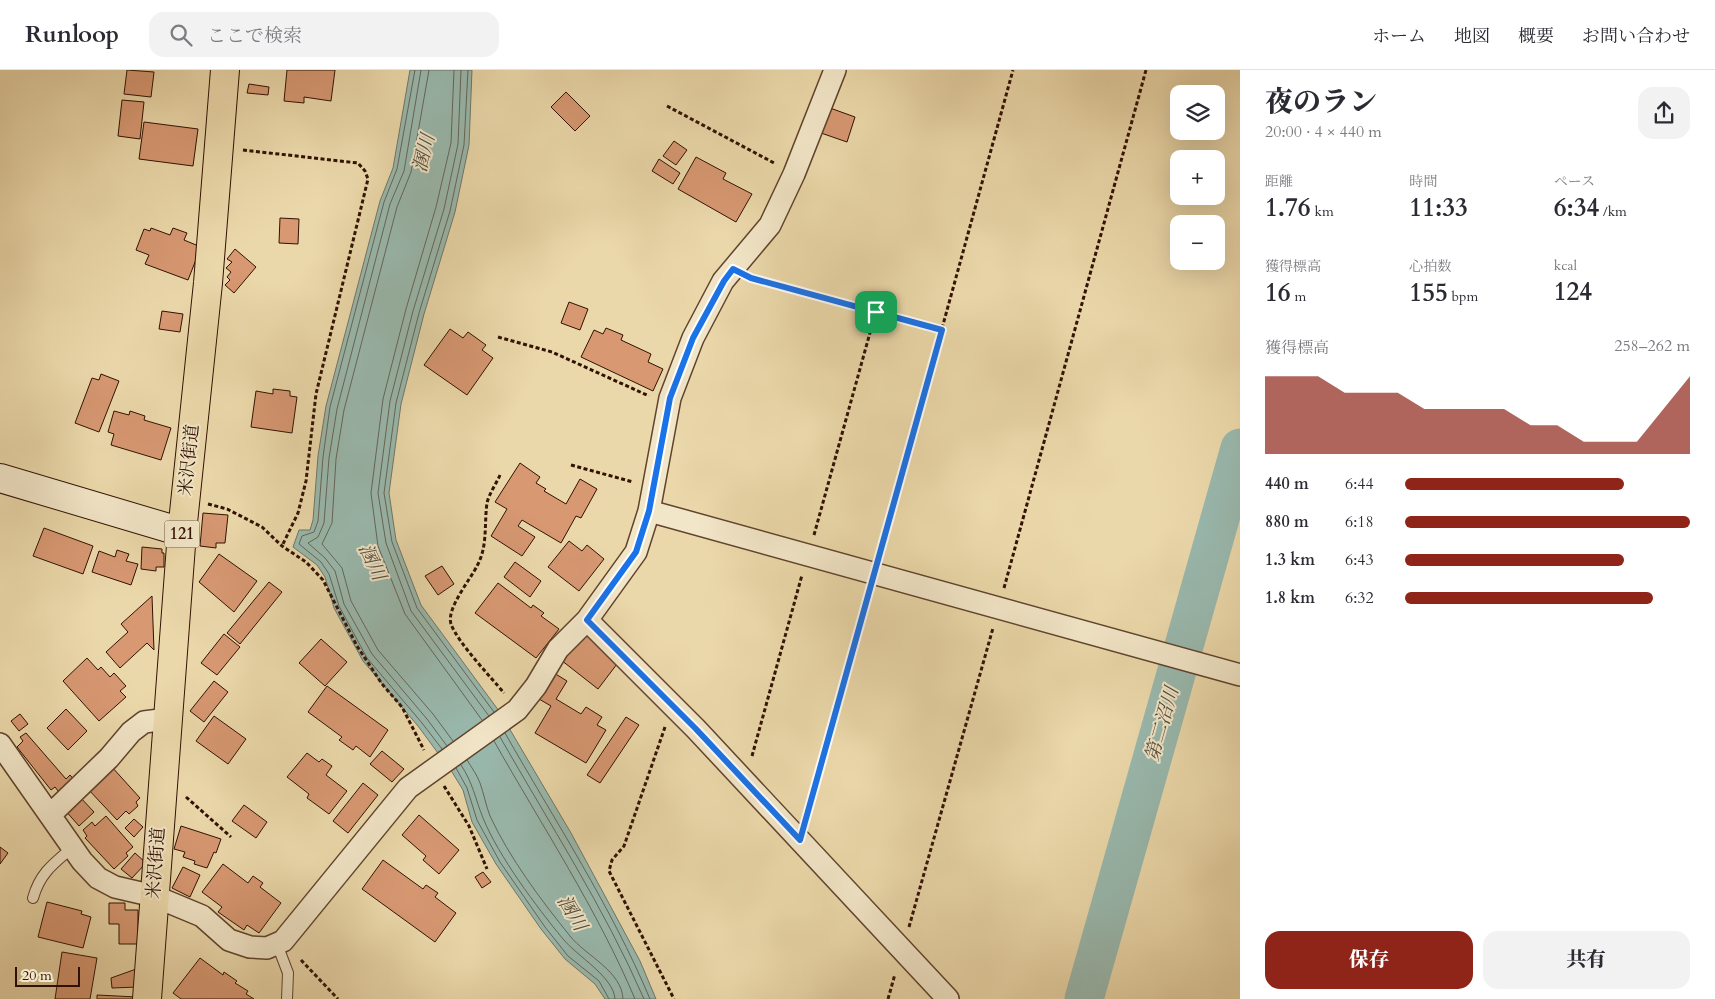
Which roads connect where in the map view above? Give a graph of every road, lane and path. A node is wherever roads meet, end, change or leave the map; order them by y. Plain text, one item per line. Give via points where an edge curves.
1 (224, 70) edge
2 (835, 70) edge
3 (1013, 70) edge
4 (1146, 70) edge
5 (666, 106) dead end
6 (218, 147) junction
7 (794, 174) junction
8 (733, 269) junction
9 (942, 330) junction
10 (498, 337) dead end
11 (669, 406) junction
12 (571, 465) dead end
13 (500, 475) dead end
14 (0, 478) edge
15 (652, 487) junction
16 (186, 497) junction
17 (649, 511) junction
18 (182, 532) junction
19 (282, 546) junction
20 (875, 574) junction
21 (999, 608) junction
22 (587, 620) junction
23 (1240, 675) edge
24 (672, 705) junction
25 (516, 710) junction
26 (168, 718) junction
27 (0, 744) edge
28 (436, 766) junction
29 (163, 776) junction
30 (50, 815) junction
31 (231, 837) dead end
32 (800, 840) junction
33 (73, 848) junction
34 (487, 869) dead end
35 (154, 896) junction
36 (33, 898) dead end
37 (280, 943) junction
38 (902, 949) junction
39 (147, 999) edge
40 (287, 999) edge
41 (338, 999) edge
42 (674, 999) edge
43 (948, 999) edge

1 - 6 highway, 米沢街道 / 121
2 - 7 street
3 - 9 path
4 - 21 path
5 - 7 path
6 - 16 highway, 米沢街道 / 121
6 - 19 path via 358,163 368,179 316,394 306,481 298,514
7 - 8 street via 770,225
8 - 9 path via 751,278
8 - 11 street via 693,338
9 - 20 path
10 - 11 path via 552,352
11 - 15 street
12 - 15 path
13 - 25 path via 487,502 479,564 450,616 451,625
14 - 18 street
15 - 17 street
16 - 18 highway, 米沢街道 / 121
16 - 19 path via 227,509 253,522
17 - 20 street
17 - 22 street via 636,552
18 - 26 highway, 米沢街道 / 121
19 - 28 path via 306,562 322,580 357,646 402,707
20 - 21 street
20 - 32 path
21 - 23 street
21 - 38 path
22 - 24 street
22 - 25 street via 558,649 536,686
24 - 32 street
24 - 42 path via 624,846 612,860 609,871
25 - 28 street
26 - 29 highway, 米沢街道 / 121
26 - 30 street via 144,722 131,732 110,758
27 - 30 street
28 - 34 path via 469,826
28 - 37 street via 408,788
29 - 31 path
29 - 35 highway, 米沢街道 / 121
30 - 33 street
32 - 38 street
33 - 35 street via 98,878 115,887
33 - 36 lane via 50,866 38,882
35 - 37 street via 202,916 230,940 250,947 267,948
35 - 39 highway, 米沢街道 / 121
37 - 40 lane via 288,973
37 - 41 path
38 - 43 street

